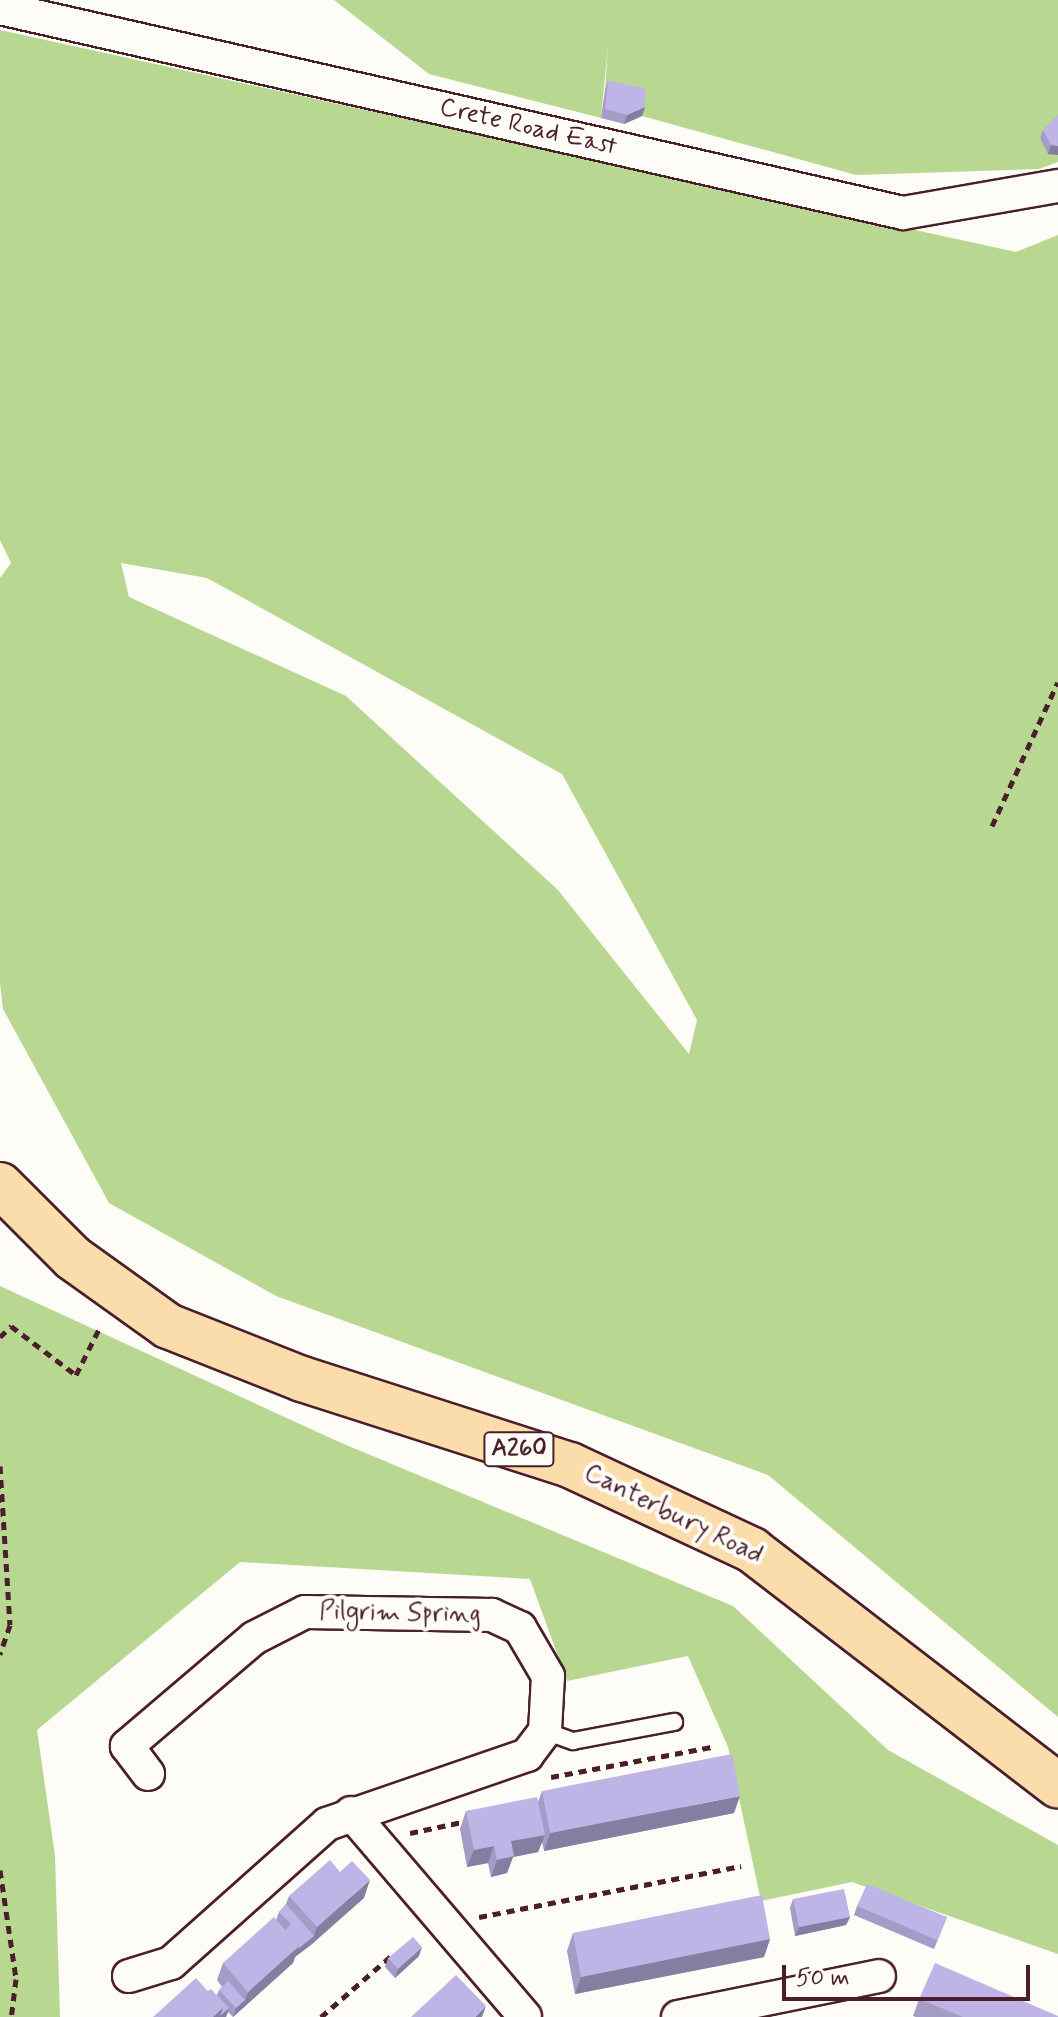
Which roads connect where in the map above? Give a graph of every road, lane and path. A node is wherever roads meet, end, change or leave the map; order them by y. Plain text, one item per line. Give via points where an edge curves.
1 (0, 8) edge
2 (1058, 186) edge
3 (1058, 682) edge
4 (992, 826) dead end
5 (0, 1185) edge
6 (99, 1329) dead end
7 (0, 1337) edge
8 (0, 1466) edge
9 (0, 1654) edge
10 (674, 1722) dead end
11 (545, 1731) junction
12 (711, 1747) dead end
13 (675, 1754) junction
14 (647, 1759) junction
15 (619, 1765) junction
16 (604, 1768) junction
17 (677, 1768) edge
18 (579, 1772) junction
19 (650, 1772) edge
20 (148, 1774) dead end
21 (622, 1778) edge
22 (535, 1780) dead end
23 (606, 1780) edge
24 (582, 1785) edge
25 (1058, 1786) edge
26 (351, 1813) junction
27 (481, 1818) edge
28 (401, 1842) dead end
29 (741, 1866) dead end
30 (0, 1870) edge
31 (470, 1919) dead end
32 (400, 1948) edge
33 (129, 1976) dead end
34 (879, 1976) dead end
35 (11, 2017) edge
36 (321, 2017) edge
37 (525, 2017) edge
38 (678, 2017) edge

1 - 2 street, Crete Road East via 903,213
3 - 4 path
5 - 25 main road, Canterbury Road / A260 via 73,1258 168,1326 302,1379 570,1465 752,1550
6 - 7 path via 76,1375 11,1326
8 - 9 path via 10,1625
10 - 11 lane via 573,1741
11 - 20 street, Pilgrim Spring via 548,1676 520,1628 492,1615 305,1612 254,1638 127,1746
11 - 26 street via 506,1767
12 - 13 path
13 - 14 path
13 - 17 path
14 - 15 path
14 - 19 path
15 - 16 path
15 - 21 path
16 - 18 path
16 - 23 path
18 - 22 path
18 - 24 path
26 - 33 street via 327,1824 171,1963
26 - 37 street
27 - 28 path via 409,1833
29 - 31 path
30 - 35 path via 16,1979
32 - 36 path
34 - 38 street

